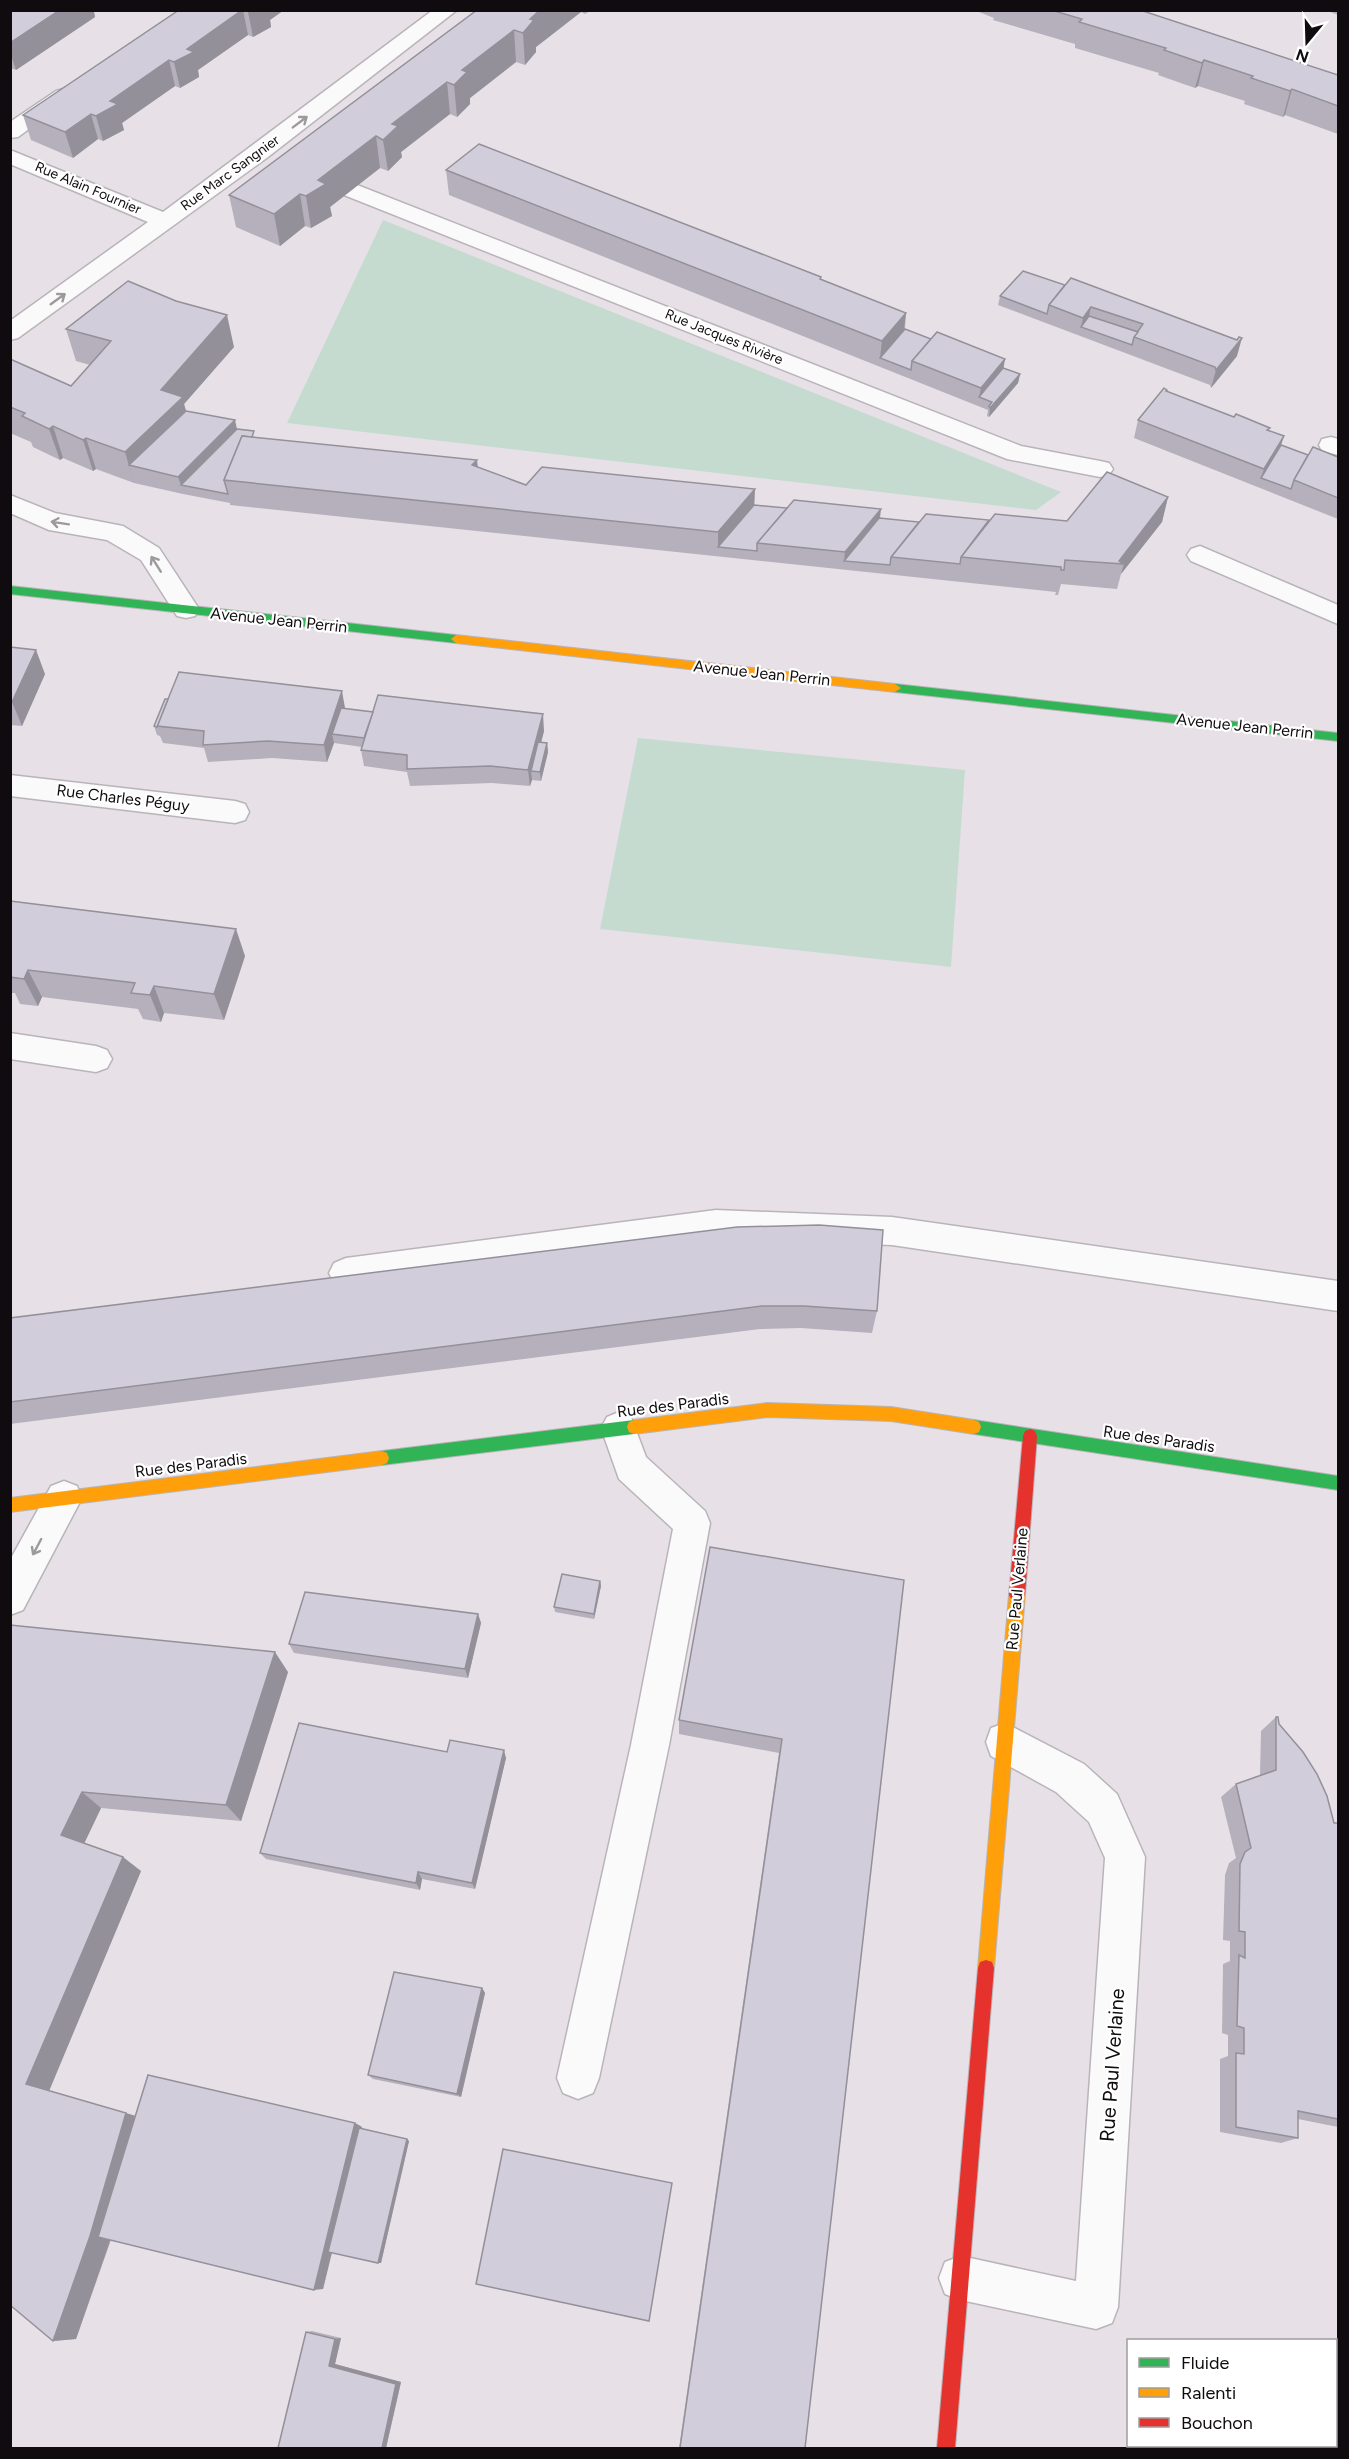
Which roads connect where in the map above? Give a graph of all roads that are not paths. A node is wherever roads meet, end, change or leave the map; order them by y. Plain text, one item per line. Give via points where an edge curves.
1 (447, 10) edge
2 (78, 85) edge
3 (10, 132) edge
4 (260, 152) junction
5 (10, 156) edge
6 (283, 162) edge
7 (352, 190) edge
8 (165, 221) junction
9 (10, 333) edge
10 (1100, 469) dead end
11 (10, 503) edge
12 (1200, 555) dead end
13 (10, 590) edge
14 (186, 609) junction
15 (1338, 615) edge
16 (1338, 736) edge
17 (10, 785) edge
18 (235, 812) dead end
19 (10, 1046) edge
20 (96, 1059) dead end
21 (346, 1273) dead end
22 (1338, 1296) edge
23 (619, 1428) junction
24 (1030, 1436) junction
25 (1338, 1482) edge
26 (64, 1498) junction
27 (10, 1504) edge
28 (10, 1597) edge
29 (1005, 1742) junction
30 (578, 2078) dead end
31 (961, 2278) junction
32 (946, 2448) edge

4 -> 1 street, Rue Marc Sangnier
2 - 3 street
4 - 6 street
4 - 8 street, Rue Marc Sangnier
5 - 8 street, Rue Alain Fournier
7 - 10 street, Rue Jacques Rivière via 1016,453
9 -> 8 street, Rue Marc Sangnier
14 -> 11 street via 150,554 114,532 49,521
12 - 15 street
13 - 14 street, Avenue Jean Perrin
14 - 16 street, Avenue Jean Perrin
17 - 18 street, Rue Charles Péguy
19 - 20 street
21 - 22 street via 716,1224 892,1231
23 - 24 street, Rue des Paradis via 767,1410 891,1414
23 - 26 street, Rue des Paradis
23 - 30 street via 632,1467 692,1523 650,1745
24 - 25 street, Rue des Paradis
24 - 29 street, Rue Paul Verlaine
26 - 27 street, Rue des Paradis
26 -> 28 street
29 - 31 street, Rue Paul Verlaine
29 - 31 street, Rue Paul Verlaine via 1070,1778 1103,1808 1125,1857 1096,2307
31 - 32 street, Rue Paul Verlaine

